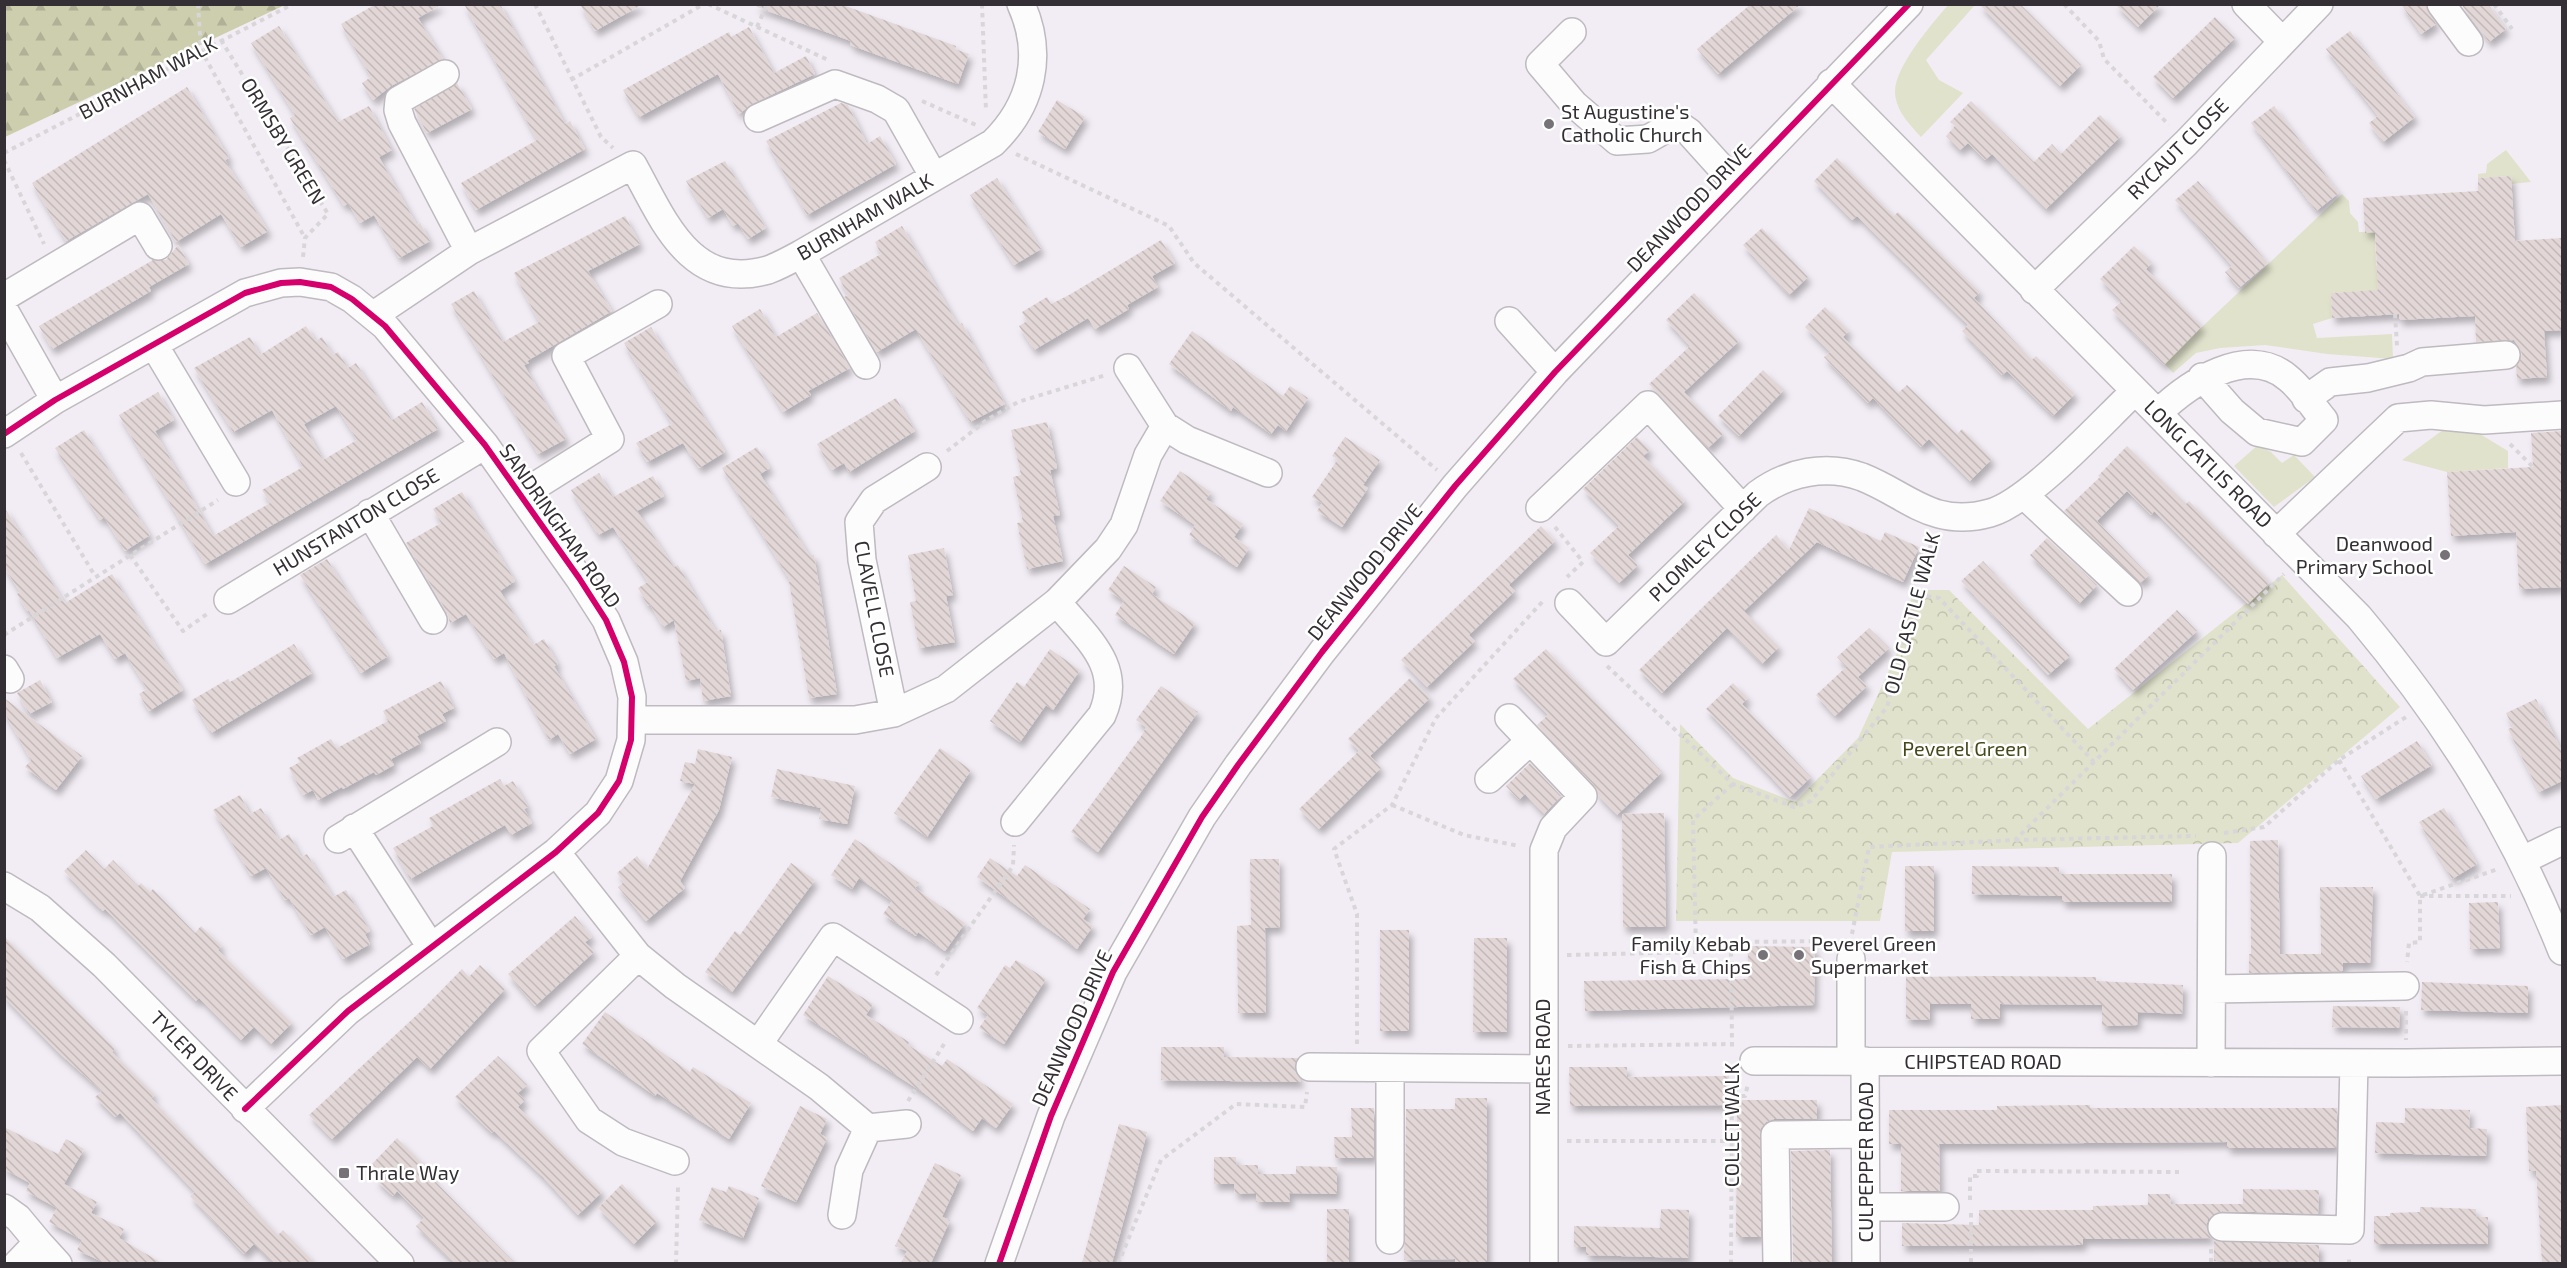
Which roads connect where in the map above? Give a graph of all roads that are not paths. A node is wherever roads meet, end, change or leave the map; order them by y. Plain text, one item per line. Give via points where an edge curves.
1 (1021, 4) edge
2 (1909, 4) edge
3 (2246, 4) edge
4 (2319, 4) edge
5 (2441, 4) edge
6 (1572, 32) dead end
7 (2282, 41) junction
8 (2469, 42) dead end
9 (445, 74) dead end
10 (1831, 83) junction
11 (758, 118) dead end
12 (934, 177) junction
13 (1735, 183) junction
14 (158, 246) dead end
15 (469, 251) junction
16 (801, 254) junction
17 (2034, 290) junction
18 (4, 297) edge
19 (658, 304) dead end
20 (4, 310) edge
21 (374, 315) junction
22 (1509, 321) dead end
23 (154, 345) junction
24 (2506, 355) dead end
25 (866, 365) dead end
26 (1128, 368) road end
27 (1555, 372) junction
28 (2202, 378) junction
29 (2136, 391) junction
30 (2306, 399) junction
31 (55, 400) junction
32 (2158, 413) junction
33 (2562, 415) edge
34 (1165, 426) junction
35 (6, 433) edge
36 (484, 445) junction
37 (927, 466) road end
38 (1268, 473) dead end
39 (236, 482) road end
40 (521, 495) junction
41 (2024, 495) junction
42 (1540, 508) road end
43 (1743, 509) junction
44 (370, 513) junction
45 (2276, 534) junction
46 (2128, 592) dead end
47 (1562, 596) road end
48 (228, 600) road end
49 (1057, 602) junction
50 (433, 620) dead end
51 (894, 713) junction
52 (1509, 718) dead end
53 (632, 720) junction
54 (1530, 741) junction
55 (497, 742) dead end
56 (1490, 779) dead end
57 (1015, 822) road end
58 (2562, 841) edge
59 (2212, 845) road end
60 (556, 852) junction
61 (2523, 860) junction
62 (4, 886) edge
63 (431, 947) junction
64 (1847, 947) road end
65 (2562, 951) edge
66 (638, 956) junction
67 (2405, 986) road end
68 (2212, 989) junction
69 (959, 1020) road end
70 (759, 1043) junction
71 (1739, 1060) road end
72 (1858, 1061) junction
73 (2562, 1061) edge
74 (2211, 1063) junction
75 (2354, 1063) junction
76 (1310, 1067) road end
77 (1390, 1070) junction
78 (1542, 1070) junction
79 (245, 1108) junction
80 (907, 1124) road end
81 (868, 1128) junction
82 (1865, 1134) junction
83 (675, 1161) road end
84 (1867, 1207) junction
85 (1945, 1207) dead end
86 (11, 1213) edge
87 (842, 1215) dead end
88 (2222, 1227) dead end
89 (1390, 1240) dead end
90 (38, 1242) junction
91 (17, 1263) edge
92 (58, 1263) edge
93 (400, 1263) edge
94 (999, 1263) edge
95 (1544, 1263) edge
96 (1777, 1263) edge
97 (1866, 1263) edge

1 - 12 street, BURNHAM WALK via 1030,32 1031,81 1023,105 1014,119 990,131
2 - 10 street, DEANWOOD DRIVE
3 - 7 street
4 - 7 street, RYCAUT CLOSE
5 - 8 street
6 - 13 street via 1540,64 1574,104 1617,141 1648,140 1676,123
7 - 17 street, RYCAUT CLOSE via 2186,143
9 - 15 street via 399,100 398,110
10 - 13 street, DEANWOOD DRIVE
10 - 17 street, LONG CATLIS ROAD
11 - 12 street via 835,84 896,110
12 - 16 street, BURNHAM WALK
13 - 27 street, DEANWOOD DRIVE
14 - 18 street via 140,216
15 - 16 street, BURNHAM WALK via 633,165 678,244 696,261 734,274 752,274
15 - 21 street
16 - 25 street
17 - 29 street, LONG CATLIS ROAD
19 - 40 street via 566,356 610,439
20 - 31 street
21 - 23 street, SANDRINGHAM ROAD via 331,286 281,283 245,293
21 - 36 street, SANDRINGHAM ROAD
22 - 27 street
23 - 31 street, SANDRINGHAM ROAD
23 - 39 street
24 - 30 street via 2422,362 2368,378 2330,382
26 - 34 street
27 - 94 street, DEANWOOD DRIVE via 1455,486 1281,707 1202,817 1113,972 1032,1163
28 - 30 street via 2240,366 2270,367 2289,378
28 - 30 street via 2257,432 2280,438 2302,442 2324,420
28 - 32 street
29 - 32 street, LONG CATLIS ROAD
29 - 41 street, PLOMLEY CLOSE
31 - 35 street, SANDRINGHAM ROAD
32 - 45 street, LONG CATLIS ROAD
33 - 45 street via 2484,420 2431,415 2398,418
34 - 38 street via 1187,440
34 - 49 street via 1148,455 1124,525 1088,573
36 - 40 street, SANDRINGHAM ROAD
36 - 44 street, HUNSTANTON CLOSE
37 - 51 street, CLAVELL CLOSE via 874,500 859,522 864,569
40 - 53 street, SANDRINGHAM ROAD via 579,578 617,642 630,680
41 - 43 street, PLOMLEY CLOSE via 1989,514 1939,515 1918,508 1862,477 1819,470 1786,477
41 - 46 street
42 - 43 street via 1648,405
43 - 47 street, PLOMLEY CLOSE via 1606,642
44 - 48 street, HUNSTANTON CLOSE
44 - 50 street
45 - 61 street, LONG CATLIS ROAD via 2359,617 2428,703 2459,747
49 - 51 street via 946,689
49 - 57 street via 1101,656 1111,685 1109,699 1102,715
51 - 53 street via 827,722
52 - 54 street
53 - 60 street, SANDRINGHAM ROAD via 619,781 598,813
54 - 56 street
54 - 78 street, NARES ROAD via 1583,796 1553,828 1544,850
55 - 63 street via 346,833
58 - 61 street
59 - 68 street
60 - 63 street, SANDRINGHAM ROAD
60 - 66 street
61 - 65 street, LONG CATLIS ROAD
62 - 79 street, TYLER DRIVE via 40,908 104,965
63 - 79 street, SANDRINGHAM ROAD via 348,1011
64 - 72 street, CULPEPPER ROAD
66 - 70 street
66 - 83 street via 541,1051 589,1120 623,1142
67 - 68 street
68 - 74 street
69 - 70 street via 832,937
70 - 81 street
71 - 72 street, CHIPSTEAD ROAD
72 - 74 street, CHIPSTEAD ROAD
72 - 82 street, CULPEPPER ROAD
73 - 75 street, CHIPSTEAD ROAD
74 - 75 street, CHIPSTEAD ROAD
75 - 88 street via 2350,1230
76 - 77 street
77 - 78 street
77 - 89 street
78 - 95 street, NARES ROAD
79 - 93 street, TYLER DRIVE
80 - 81 street
81 - 87 street via 849,1170
82 - 84 street, CULPEPPER ROAD
82 - 96 street via 1775,1135
84 - 85 street
84 - 97 street, CULPEPPER ROAD
86 - 90 street
90 - 91 street
90 - 92 street

